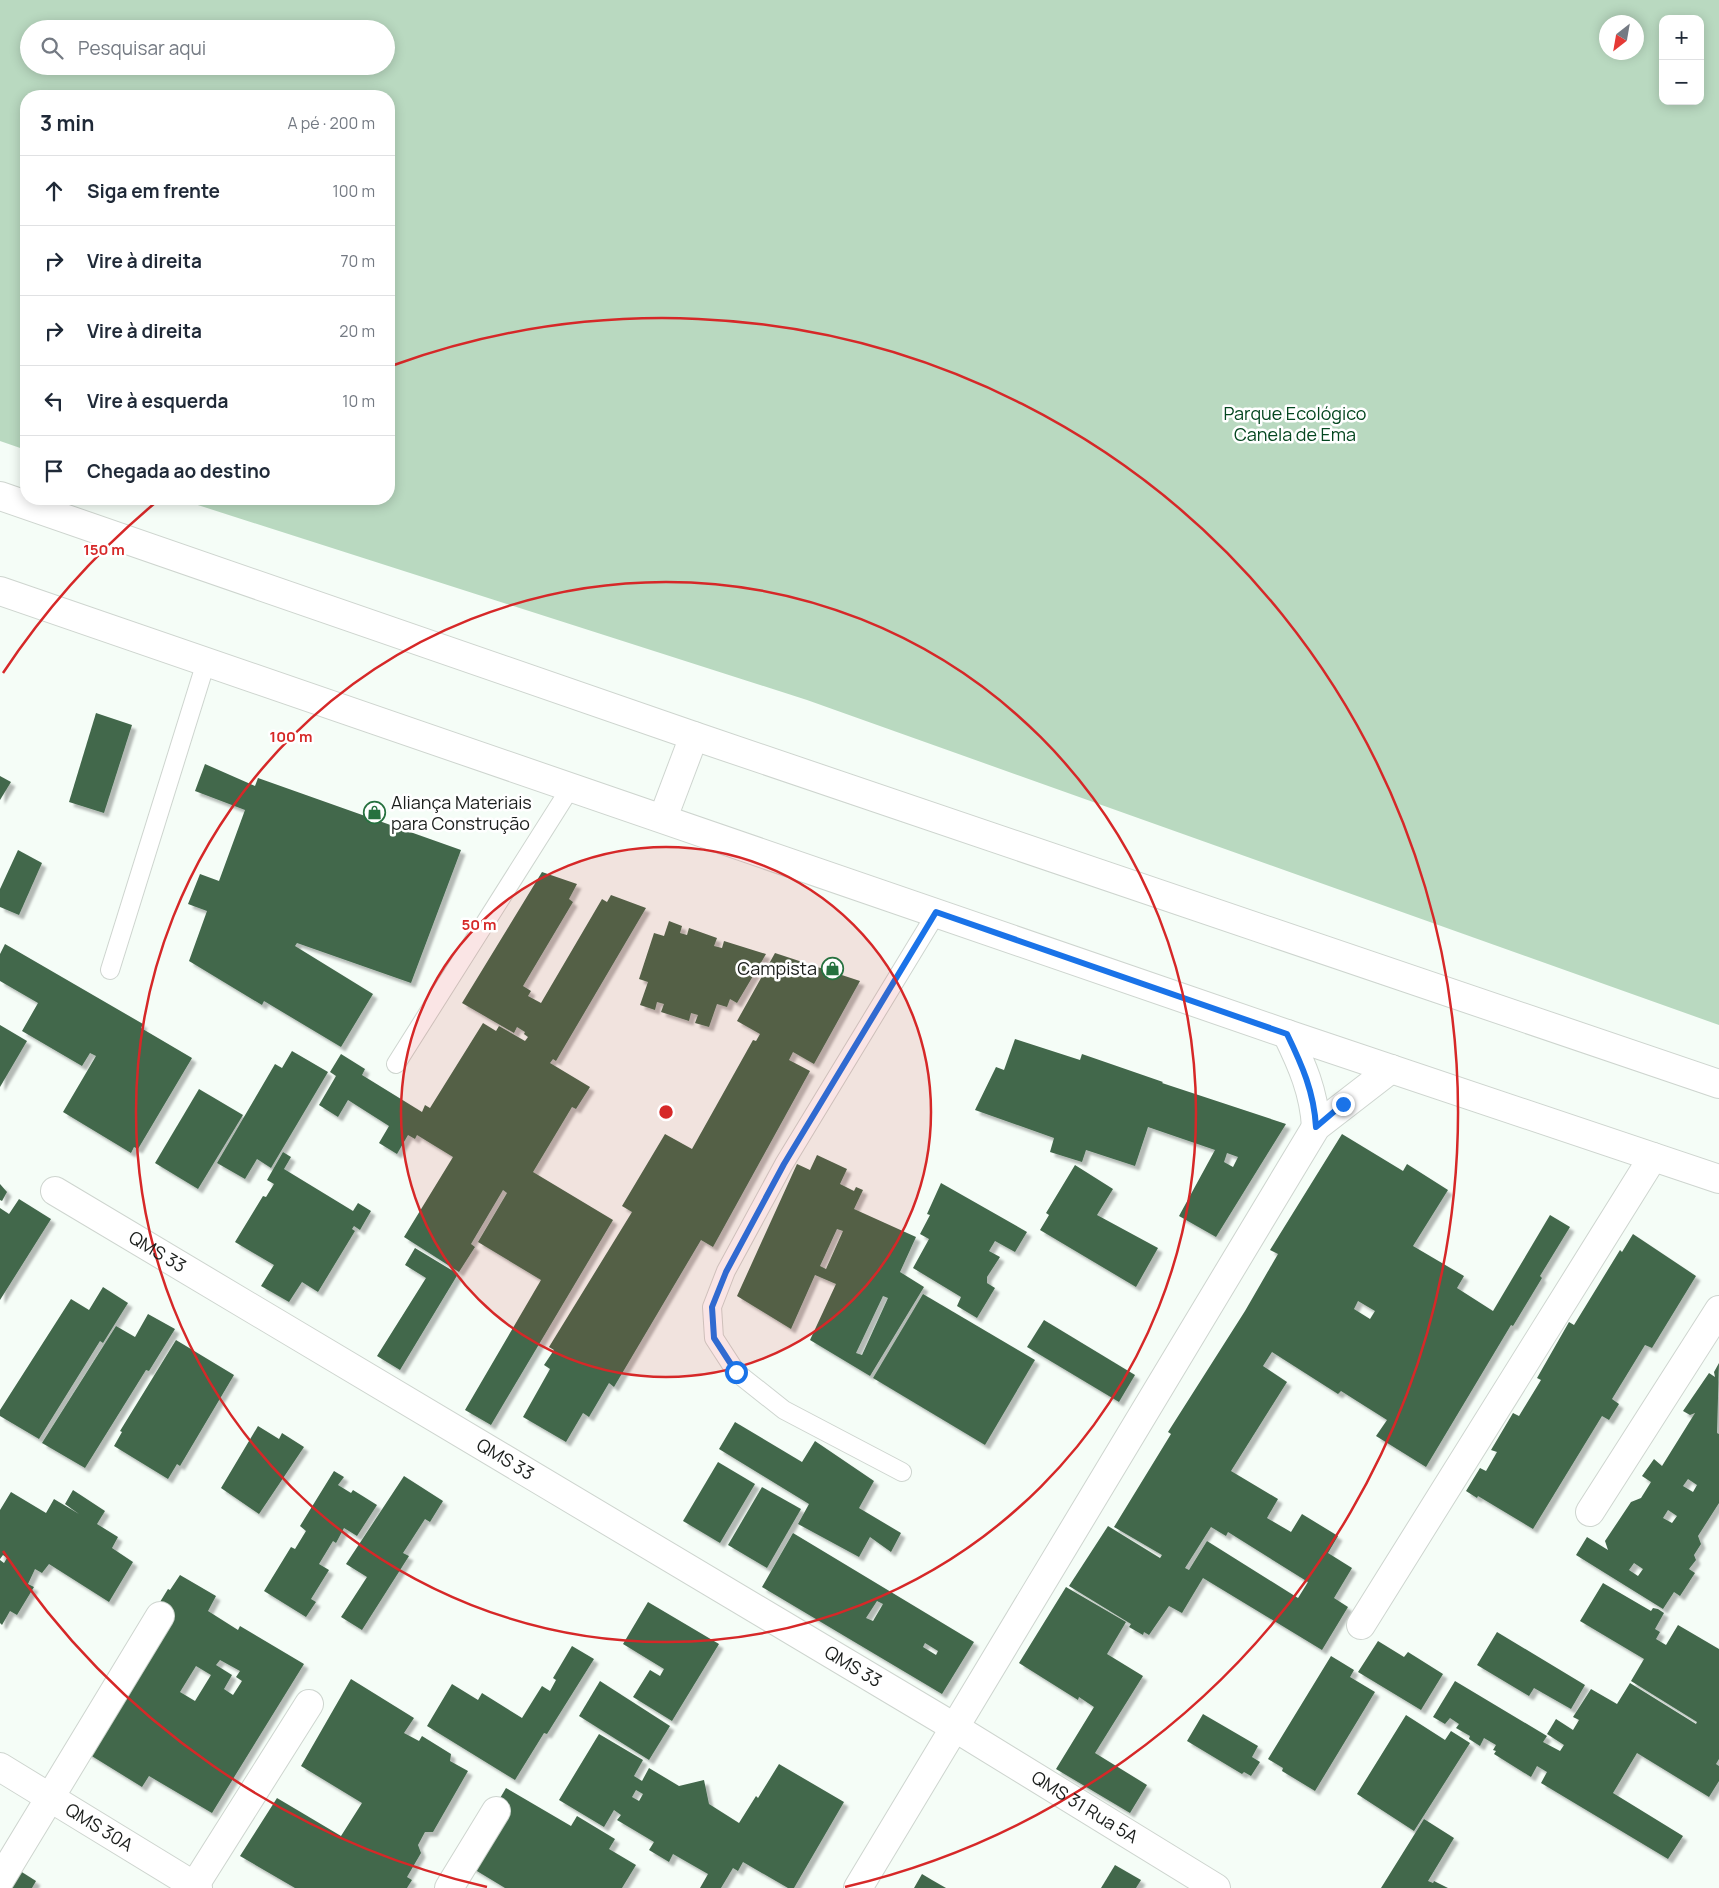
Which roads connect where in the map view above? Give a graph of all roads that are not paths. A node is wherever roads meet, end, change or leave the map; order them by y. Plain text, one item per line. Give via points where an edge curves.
1 (0, 496) edge
2 (20, 503) edge
3 (26, 505) edge
4 (0, 591) edge
5 (206, 662) junction
6 (694, 736) junction
7 (571, 787) junction
8 (663, 818) junction
9 (936, 912) junction
10 (110, 970) dead end
11 (1287, 1034) junction
12 (396, 1064) dead end
13 (1391, 1069) junction
14 (1719, 1084) edge
15 (1316, 1127) junction
16 (1653, 1157) junction
17 (1719, 1179) edge
18 (55, 1192) dead end
19 (1719, 1310) edge
20 (902, 1472) dead end
21 (1590, 1512) dead end
22 (160, 1616) dead end
23 (1361, 1625) dead end
24 (309, 1704) dead end
25 (954, 1727) junction
26 (0, 1767) edge
27 (49, 1798) junction
28 (496, 1811) dead end
29 (0, 1880) edge
30 (195, 1887) edge
31 (449, 1888) edge
32 (858, 1888) edge
33 (1216, 1888) edge

1 - 2 street
3 - 6 street
4 - 5 street
5 - 7 street
5 - 10 lane
6 - 8 street
6 - 14 street
7 - 8 street
7 - 12 lane
8 - 9 street
9 - 11 street
9 - 20 lane via 784,1164 726,1272 712,1307 714,1338 736,1372 784,1410
11 - 13 street
11 - 15 street via 1306,1073
13 - 15 street
13 - 16 street
15 - 25 street
16 - 17 street
16 - 23 street
18 - 25 street, QMS 33
19 - 21 street
22 - 27 street
24 - 30 street
25 - 32 street
25 - 33 street, QMS 31 Rua 5A
26 - 27 street, QMS 30A
27 - 29 street
27 - 30 street, QMS 30A
28 - 31 street

